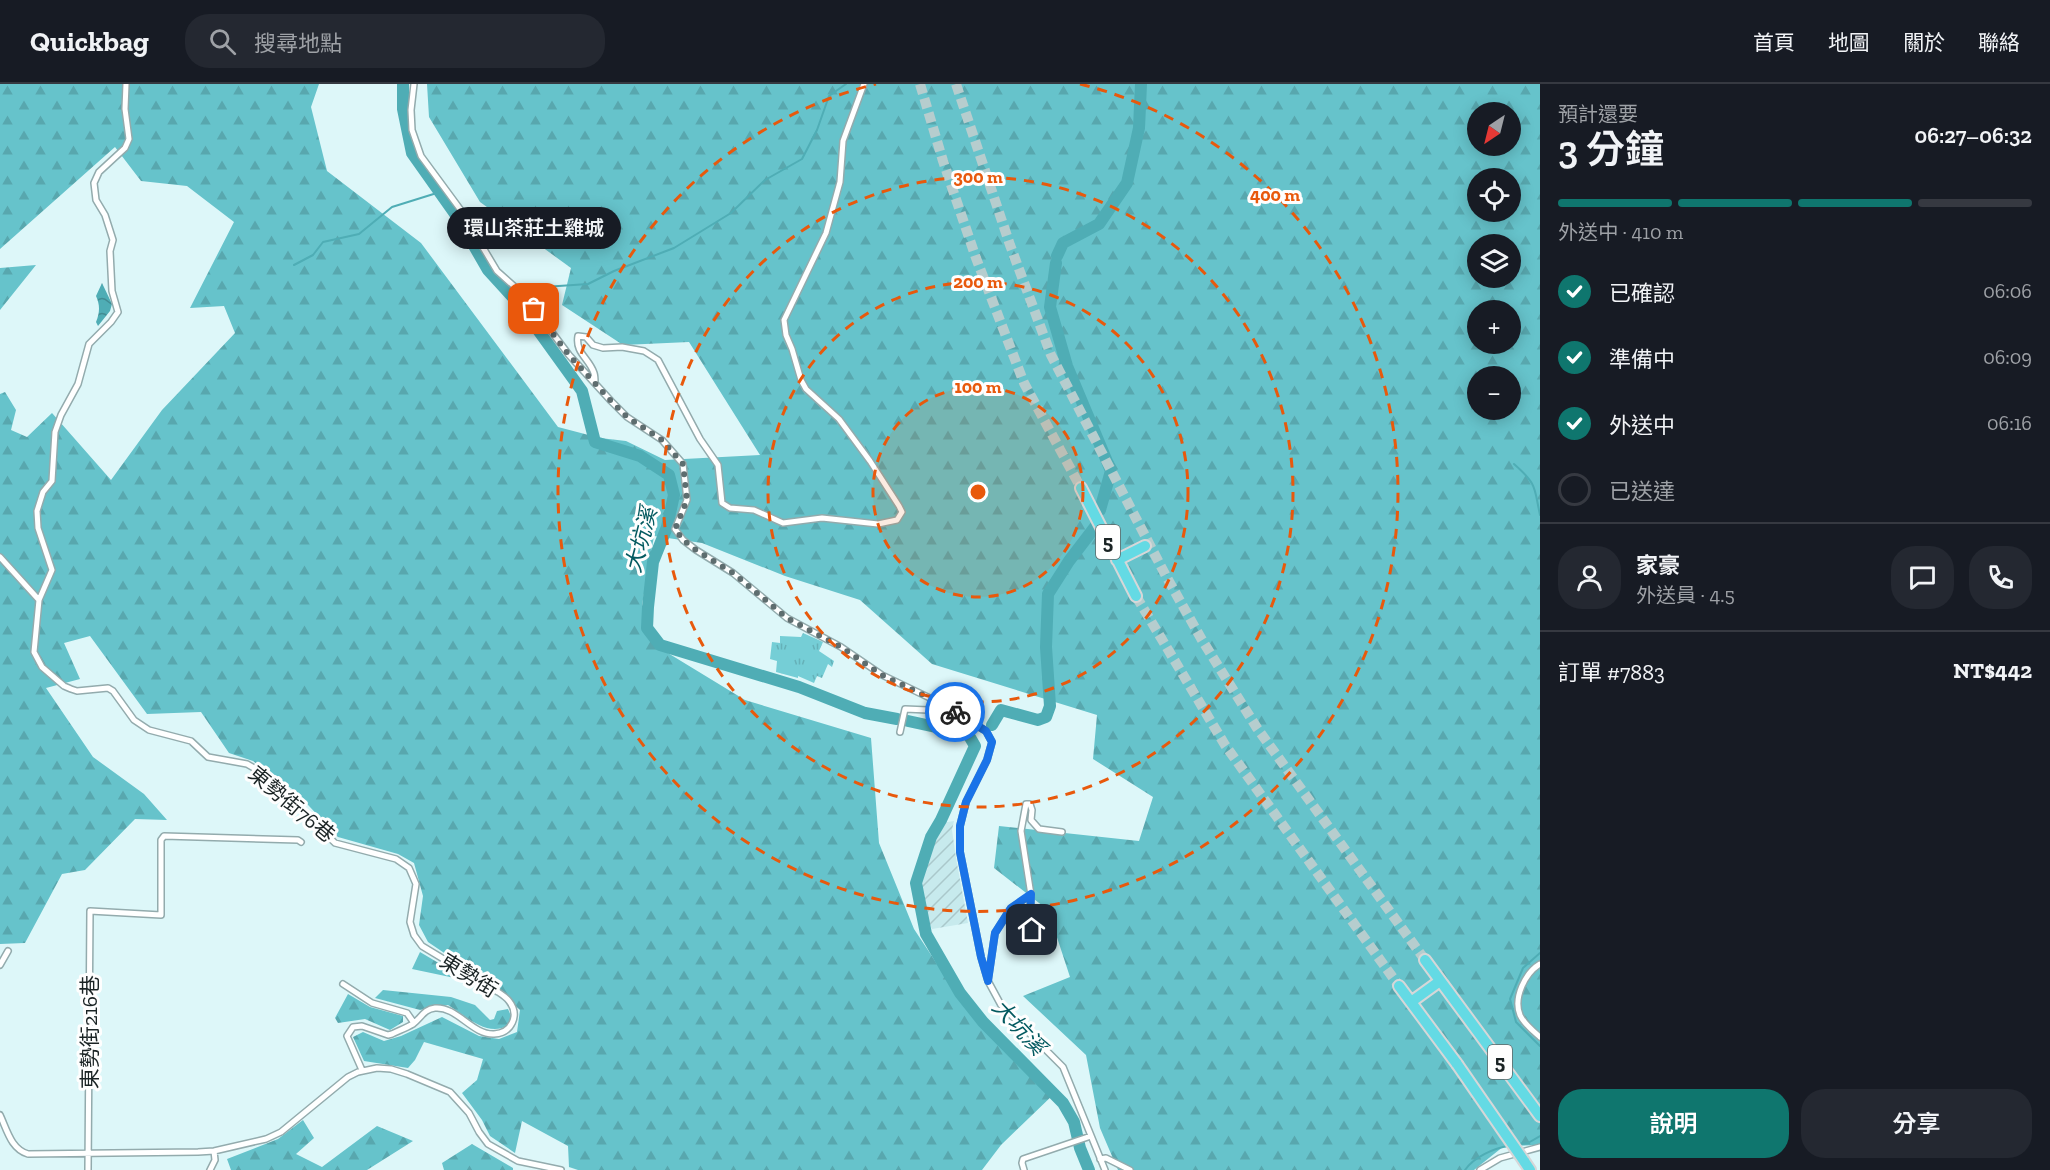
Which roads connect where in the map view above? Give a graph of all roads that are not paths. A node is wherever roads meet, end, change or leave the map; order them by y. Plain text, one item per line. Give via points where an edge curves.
1 (126, 84) edge
2 (414, 84) edge
3 (864, 84) edge
4 (595, 383) junction
5 (1081, 488) tunnel mouth
6 (1145, 546) dead end
7 (0, 557) edge
8 (1117, 560) junction
9 (1136, 596) tunnel mouth
10 (39, 600) junction
11 (952, 711) junction
12 (900, 732) dead end
13 (1062, 832) dead end
14 (300, 842) dead end
15 (416, 884) joint
16 (1031, 894) junction
17 (1032, 930) dead end
18 (8, 951) dead end
19 (1425, 960) tunnel mouth
20 (1540, 964) edge
21 (0, 965) edge
22 (988, 981) junction
23 (1440, 981) junction
24 (343, 984) dead end
25 (1399, 986) tunnel mouth
26 (1411, 1002) junction
27 (414, 1023) junction
28 (1540, 1037) edge
29 (362, 1071) junction
30 (0, 1115) edge
31 (1540, 1116) edge
32 (1088, 1137) junction
33 (1540, 1147) edge
34 (214, 1151) junction
35 (88, 1154) junction
36 (1100, 1159) junction
37 (1528, 1167) edge
38 (88, 1170) edge
39 (210, 1170) edge
40 (561, 1170) edge
41 (1024, 1170) edge
42 (1105, 1170) edge
43 (1130, 1170) edge
44 (1480, 1170) edge

1 - 10 street, 東勢街76巷 via 129,139 94,183 96,200 113,240 112,291 118,312 89,344 78,384 55,432 52,481 37,510 38,528 52,570
2 - 4 street via 412,130 421,156 460,209 497,271 525,298
3 - 4 street via 843,141 840,182 826,233 784,320 801,380 839,419 870,461 902,512 897,520 878,524 822,518 783,523 754,510 730,508 722,503 718,465 658,360 645,351 603,348 578,336 579,351 594,373
4 - 11 street via 627,417 662,440 683,464 687,500 675,529 683,540 733,573 787,618 882,675
5 - 8 highway, 5
6 - 8 highway
7 - 10 street
8 - 9 highway, 5
10 - 15 street, 東勢街76巷 via 34,652 42,667 64,686 77,691 108,688 134,720 149,730 191,741 208,757 247,764 281,790 335,843 396,860 409,868
11 - 12 street via 905,709
11 - 22 street via 986,731 992,742 966,802 960,835 960,852
13 - 16 street via 1039,830 1031,820 1032,806 1026,804 1021,831
14 - 35 street, 東勢街216巷 via 164,836 161,915 90,911
15 - 27 street, 東勢街 via 410,922 422,946 498,992 509,1001 515,1015 507,1030 498,1034 481,1031 438,1008 427,1009
16 - 17 street
16 - 22 street via 1011,908 995,933
18 - 21 street
19 - 23 highway, 5
20 - 28 street via 1526,978 1518,998 1520,1014
22 - 32 street via 1005,1010 1063,1067
23 - 26 highway
23 - 31 highway, 5
24 - 27 street via 372,1003 407,1013
25 - 26 highway, 5
26 - 37 highway, 5, bridge
27 - 29 street, 東勢街 via 388,1035 353,1027 347,1036
29 - 34 street via 348,1077 281,1132
29 - 40 street via 391,1069 450,1092 488,1144 518,1161
30 - 35 street via 20,1151
32 - 36 street
32 - 41 street via 1023,1159
33 - 44 street via 1500,1158
34 - 35 street
34 - 39 street
35 - 38 street, 東勢街216巷
36 - 42 street
36 - 43 street via 1106,1158

